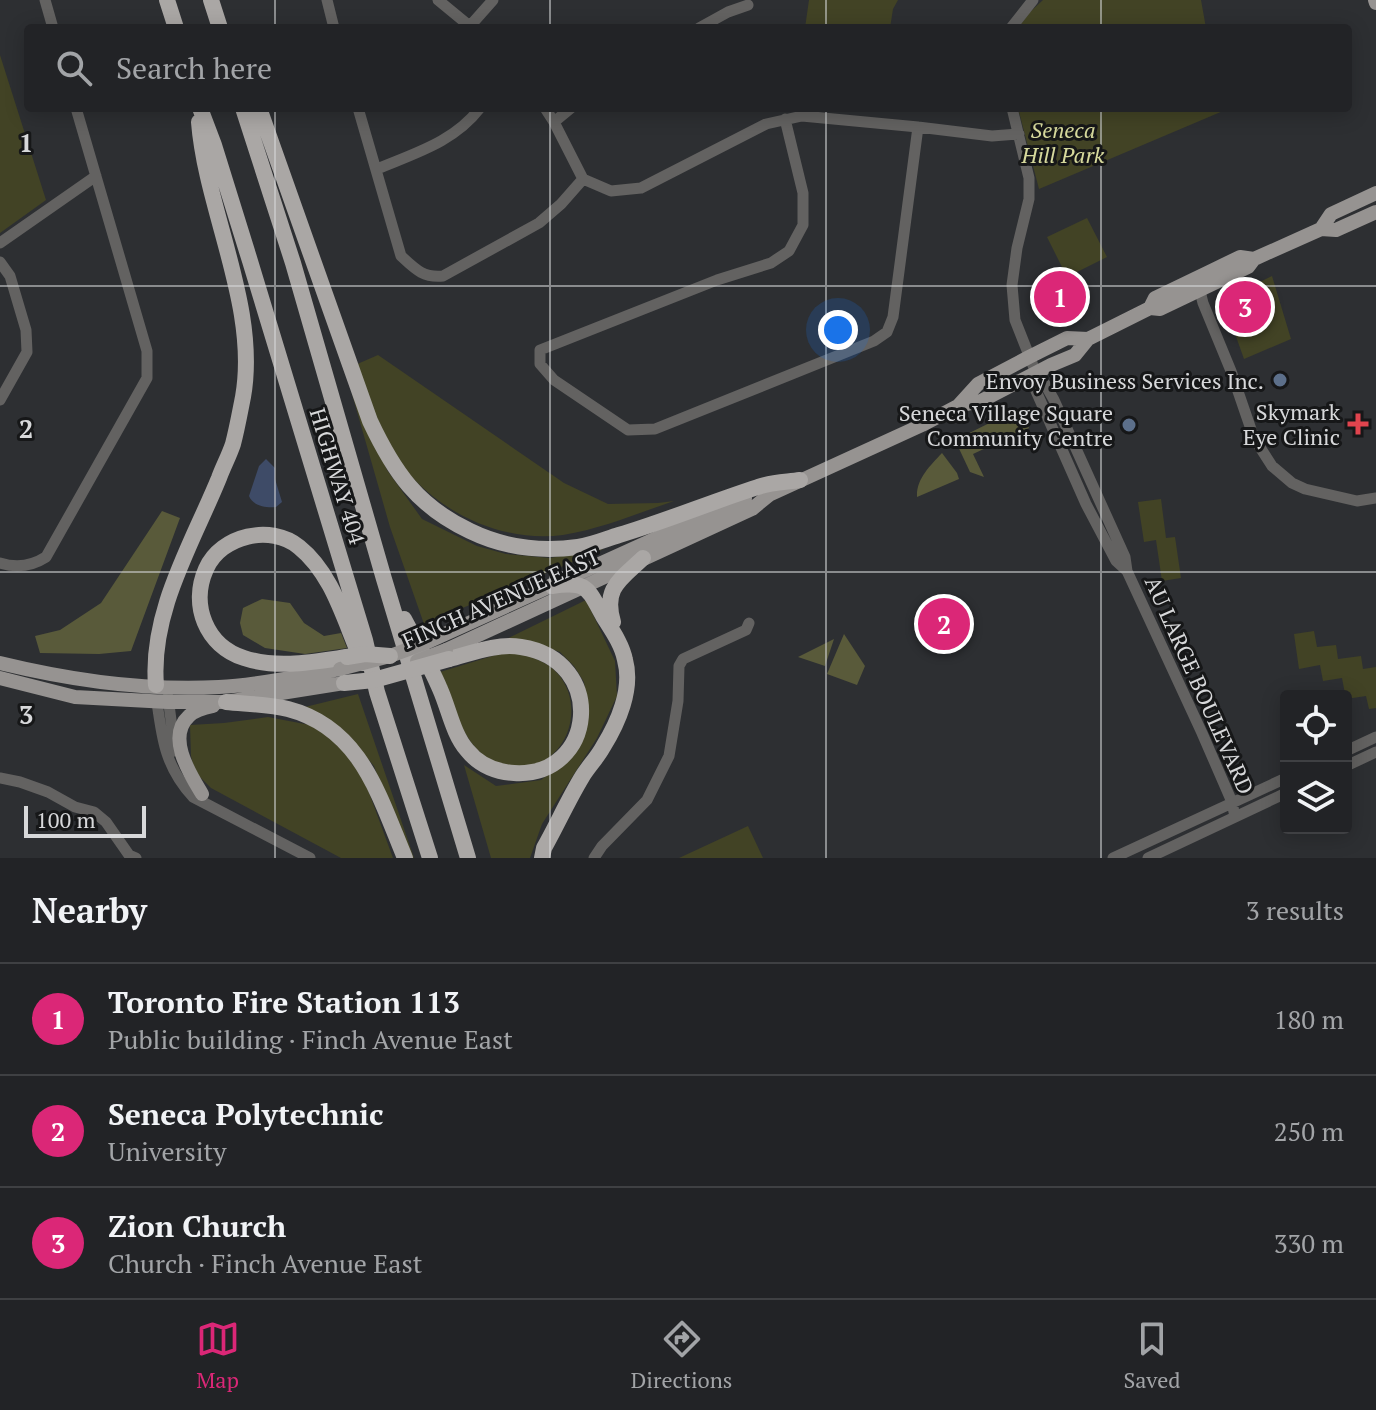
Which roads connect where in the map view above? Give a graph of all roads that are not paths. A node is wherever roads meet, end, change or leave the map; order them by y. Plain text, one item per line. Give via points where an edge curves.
1 (45, 0) edge
2 (167, 0) edge
3 (211, 0) edge
4 (327, 0) edge
5 (438, 0) edge
6 (493, 0) edge
7 (1033, 0) edge
8 (748, 5) dead end
9 (52, 24) edge
10 (175, 24) edge
11 (219, 24) edge
12 (333, 24) edge
13 (467, 24) edge
14 (473, 24) edge
15 (706, 24) edge
16 (1014, 24) edge
17 (77, 112) edge
18 (199, 112) edge
19 (201, 112) edge
20 (244, 112) edge
21 (260, 112) edge
22 (359, 112) edge
23 (477, 112) edge
24 (548, 112) edge
25 (566, 112) edge
26 (1013, 112) edge
27 (785, 119) junction
28 (554, 122) junction
29 (918, 127) junction
30 (1019, 134) junction
31 (377, 169) junction
32 (96, 176) junction
33 (583, 179) junction
34 (1376, 193) edge
35 (1376, 212) edge
36 (1321, 229) junction
37 (0, 243) edge
38 (1254, 259) junction
39 (0, 262) edge
40 (1200, 291) junction
41 (1150, 308) junction
42 (1088, 339) junction
43 (1029, 357) junction
44 (1036, 373) junction
45 (0, 400) edge
46 (958, 406) junction
47 (800, 480) junction
48 (769, 495) junction
49 (1376, 498) edge
50 (643, 558) junction
51 (0, 563) edge
52 (384, 579) junction
53 (552, 586) junction
54 (583, 586) junction
55 (749, 623) dead end
56 (620, 646) junction
57 (444, 649) junction
58 (390, 656) joint
59 (0, 663) edge
60 (343, 670) junction
61 (0, 678) edge
62 (377, 692) junction
63 (162, 694) junction
64 (226, 702) junction
65 (1376, 737) edge
66 (1352, 748) edge
67 (1376, 752) edge
68 (1352, 763) edge
69 (0, 778) edge
70 (1280, 781) edge
71 (202, 794) junction
72 (1280, 796) edge
73 (1232, 802) junction
74 (213, 807) junction
75 (1235, 817) junction
76 (136, 858) edge
77 (310, 858) edge
78 (405, 858) edge
79 (430, 858) edge
80 (468, 858) edge
81 (542, 858) edge
82 (594, 858) edge
83 (1113, 858) edge
84 (1148, 858) edge

1 - 9 street
2 - 10 highway
3 - 11 highway
4 - 12 street
5 - 13 street
6 - 14 street
7 - 16 street
8 - 15 street
17 - 32 street
18 - 63 highway via 202,152 241,316 244,393 232,445 160,621 155,658
19 - 62 highway, HIGHWAY 404
20 - 52 highway, HIGHWAY 404
21 - 47 highway via 370,421 403,481 436,511 508,545 579,547 759,486
22 - 31 street
23 - 31 street via 448,139
24 - 28 street
25 - 28 street
26 - 30 street, AU LARGE BOULEVARD
27 - 29 street via 802,116
27 - 29 street via 803,193 803,225 789,251 771,263 540,350 540,364 554,380 628,430 655,429 887,332
27 - 33 street via 641,188 611,191
28 - 33 street
29 - 30 street
30 - 43 street, AU LARGE BOULEVARD via 1029,199 1012,285 1015,320
31 - 33 street via 401,256 430,277 443,276 539,223
32 - 37 street
32 - 51 street via 147,351 147,378 46,557 36,564
34 - 36 main road, FINCH AVENUE EAST via 1331,214
35 - 36 main road, FINCH AVENUE EAST via 1336,230
36 - 38 main road, FINCH AVENUE EAST
38 - 40 main road, FINCH AVENUE EAST
38 - 41 main road, FINCH AVENUE EAST via 1240,257 1201,275 1155,298
39 - 45 street via 10,276 27,352
40 - 41 main road, FINCH AVENUE EAST via 1160,309
40 - 49 street via 1254,438 1272,466 1305,489 1357,501
41 - 42 main road, FINCH AVENUE EAST
42 - 43 main road, FINCH AVENUE EAST via 1067,338
42 - 44 main road, FINCH AVENUE EAST via 1075,355
43 - 44 street, AU LARGE BOULEVARD
43 - 46 main road, FINCH AVENUE EAST via 978,384
44 - 46 main road, FINCH AVENUE EAST via 981,401
44 - 73 street, AU LARGE BOULEVARD via 1036,391 1086,504 1116,561 1127,571
46 - 47 main road, FINCH AVENUE EAST
47 - 48 main road, FINCH AVENUE EAST
48 - 50 main road, FINCH AVENUE EAST via 752,509
48 - 53 main road, FINCH AVENUE EAST via 747,497
50 - 54 main road, FINCH AVENUE EAST
50 - 56 highway via 610,592
52 - 57 highway via 465,749 499,772 543,769 560,759 580,727 582,702 566,669 553,657 520,647
52 - 80 highway, HIGHWAY 404
53 - 54 highway
53 - 57 main road, FINCH AVENUE EAST via 460,626
54 - 56 highway
54 - 57 main road, FINCH AVENUE EAST
55 - 82 street via 746,630 683,659 669,756 647,800
56 - 81 highway via 627,674 620,716
57 - 58 main road, FINCH AVENUE EAST, bridge
57 - 60 highway, bridge via 374,680
58 - 60 highway, bridge via 365,654
59 - 63 main road
60 - 62 highway via 230,653 211,637 202,615 200,588 206,567 236,539 273,535 297,544 334,592
60 - 63 main road
60 - 64 main road
61 - 63 main road via 75,697
62 - 79 highway, HIGHWAY 404
63 - 64 main road
63 - 71 street via 175,754
63 - 74 street via 166,754 193,797
64 - 71 main road via 199,709 180,731 185,765
64 - 78 highway via 290,709 333,731 368,770
65 - 66 street
67 - 68 street
69 - 76 street via 94,812
70 - 73 street
71 - 74 street
72 - 75 street
73 - 75 street, AU LARGE BOULEVARD
73 - 83 street
74 - 77 street
75 - 84 street

